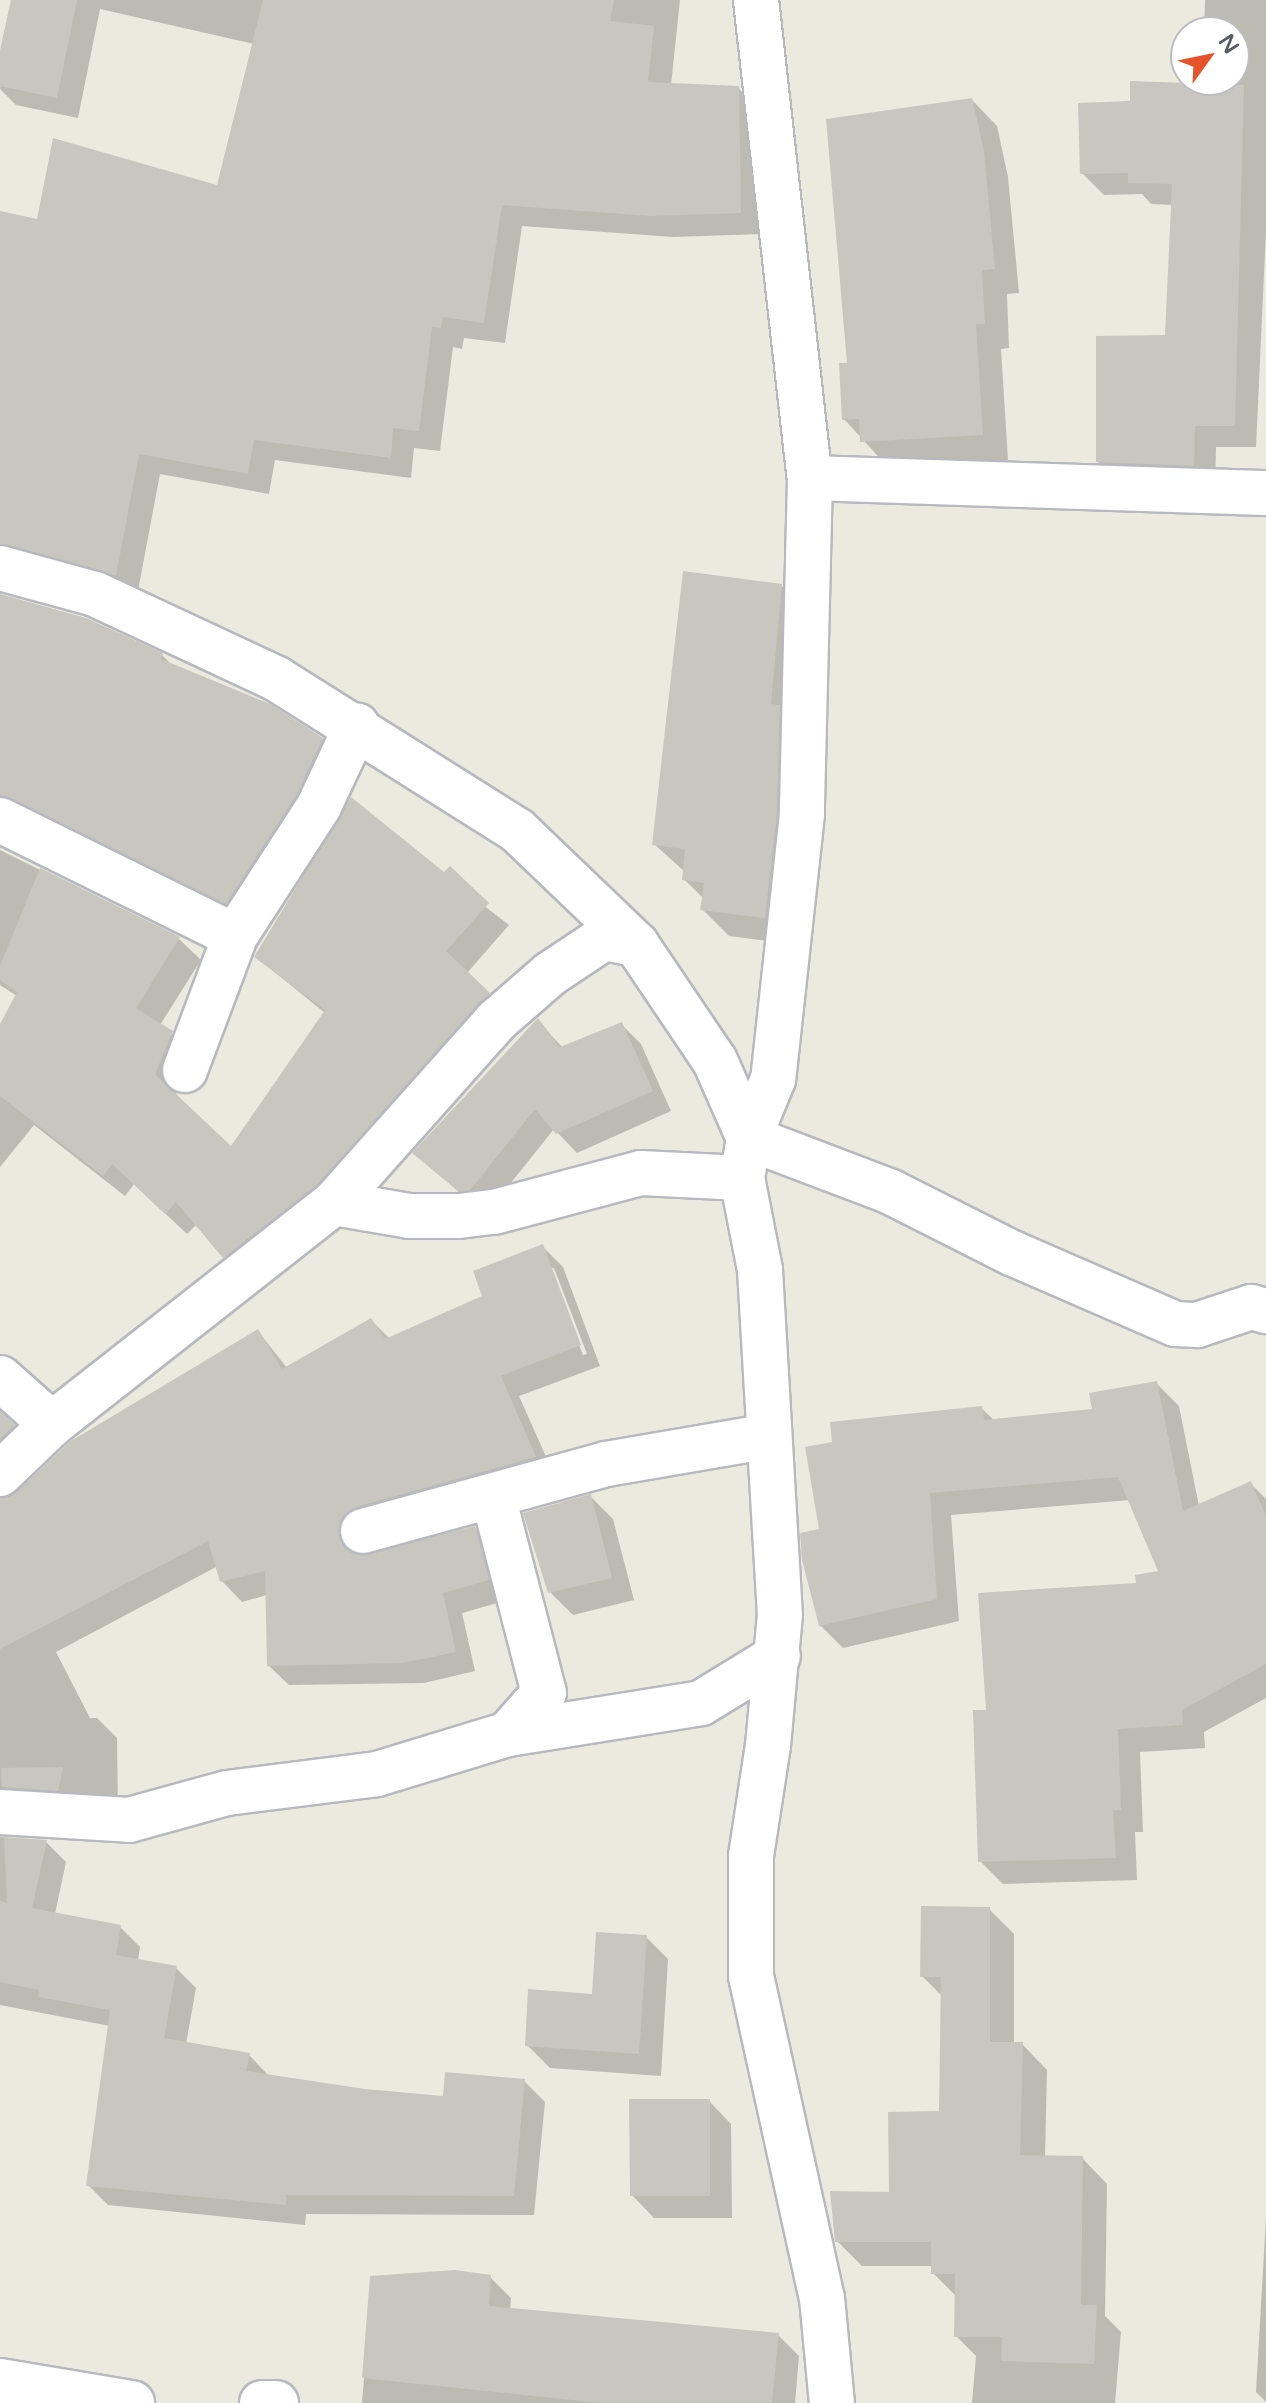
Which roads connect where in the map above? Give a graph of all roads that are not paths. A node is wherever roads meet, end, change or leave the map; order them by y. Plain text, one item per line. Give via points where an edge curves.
1 (756, 0) edge
2 (810, 478) junction
3 (1266, 493) edge
4 (0, 568) edge
5 (357, 725) junction
6 (0, 820) edge
7 (235, 936) junction
8 (636, 944) junction
9 (185, 1070) dead end
10 (746, 1158) junction
11 (334, 1203) junction
12 (1266, 1311) edge
13 (0, 1378) edge
14 (52, 1424) junction
15 (769, 1436) junction
16 (0, 1474) edge
17 (493, 1496) junction
18 (363, 1531) dead end
19 (778, 1656) junction
20 (508, 1734) junction
21 (0, 1812) edge
22 (0, 2381) edge
23 (132, 2403) edge
24 (262, 2403) edge
25 (276, 2403) edge
26 (832, 2403) edge

1 - 2 street
2 - 3 street
2 - 10 street via 802,814 773,1079
4 - 5 street via 95,594 277,679
5 - 7 street via 319,806
5 - 8 street via 517,830
6 - 7 street
7 - 9 street
8 - 10 street via 715,1061
8 - 11 street via 604,938 517,1002
10 - 11 street via 641,1173 494,1212 459,1216 409,1216
10 - 12 street via 891,1192 1012,1253 1175,1324 1197,1325 1251,1307
10 - 15 street via 760,1270
11 - 14 street
13 - 14 street
14 - 16 street
15 - 17 street via 606,1464
15 - 19 street
17 - 18 street
17 - 20 street via 544,1693
19 - 20 street via 701,1703
19 - 26 street via 751,1856 751,1976 822,2298
20 - 21 street via 377,1774 227,1793 129,1820
22 - 23 street
24 - 25 street

